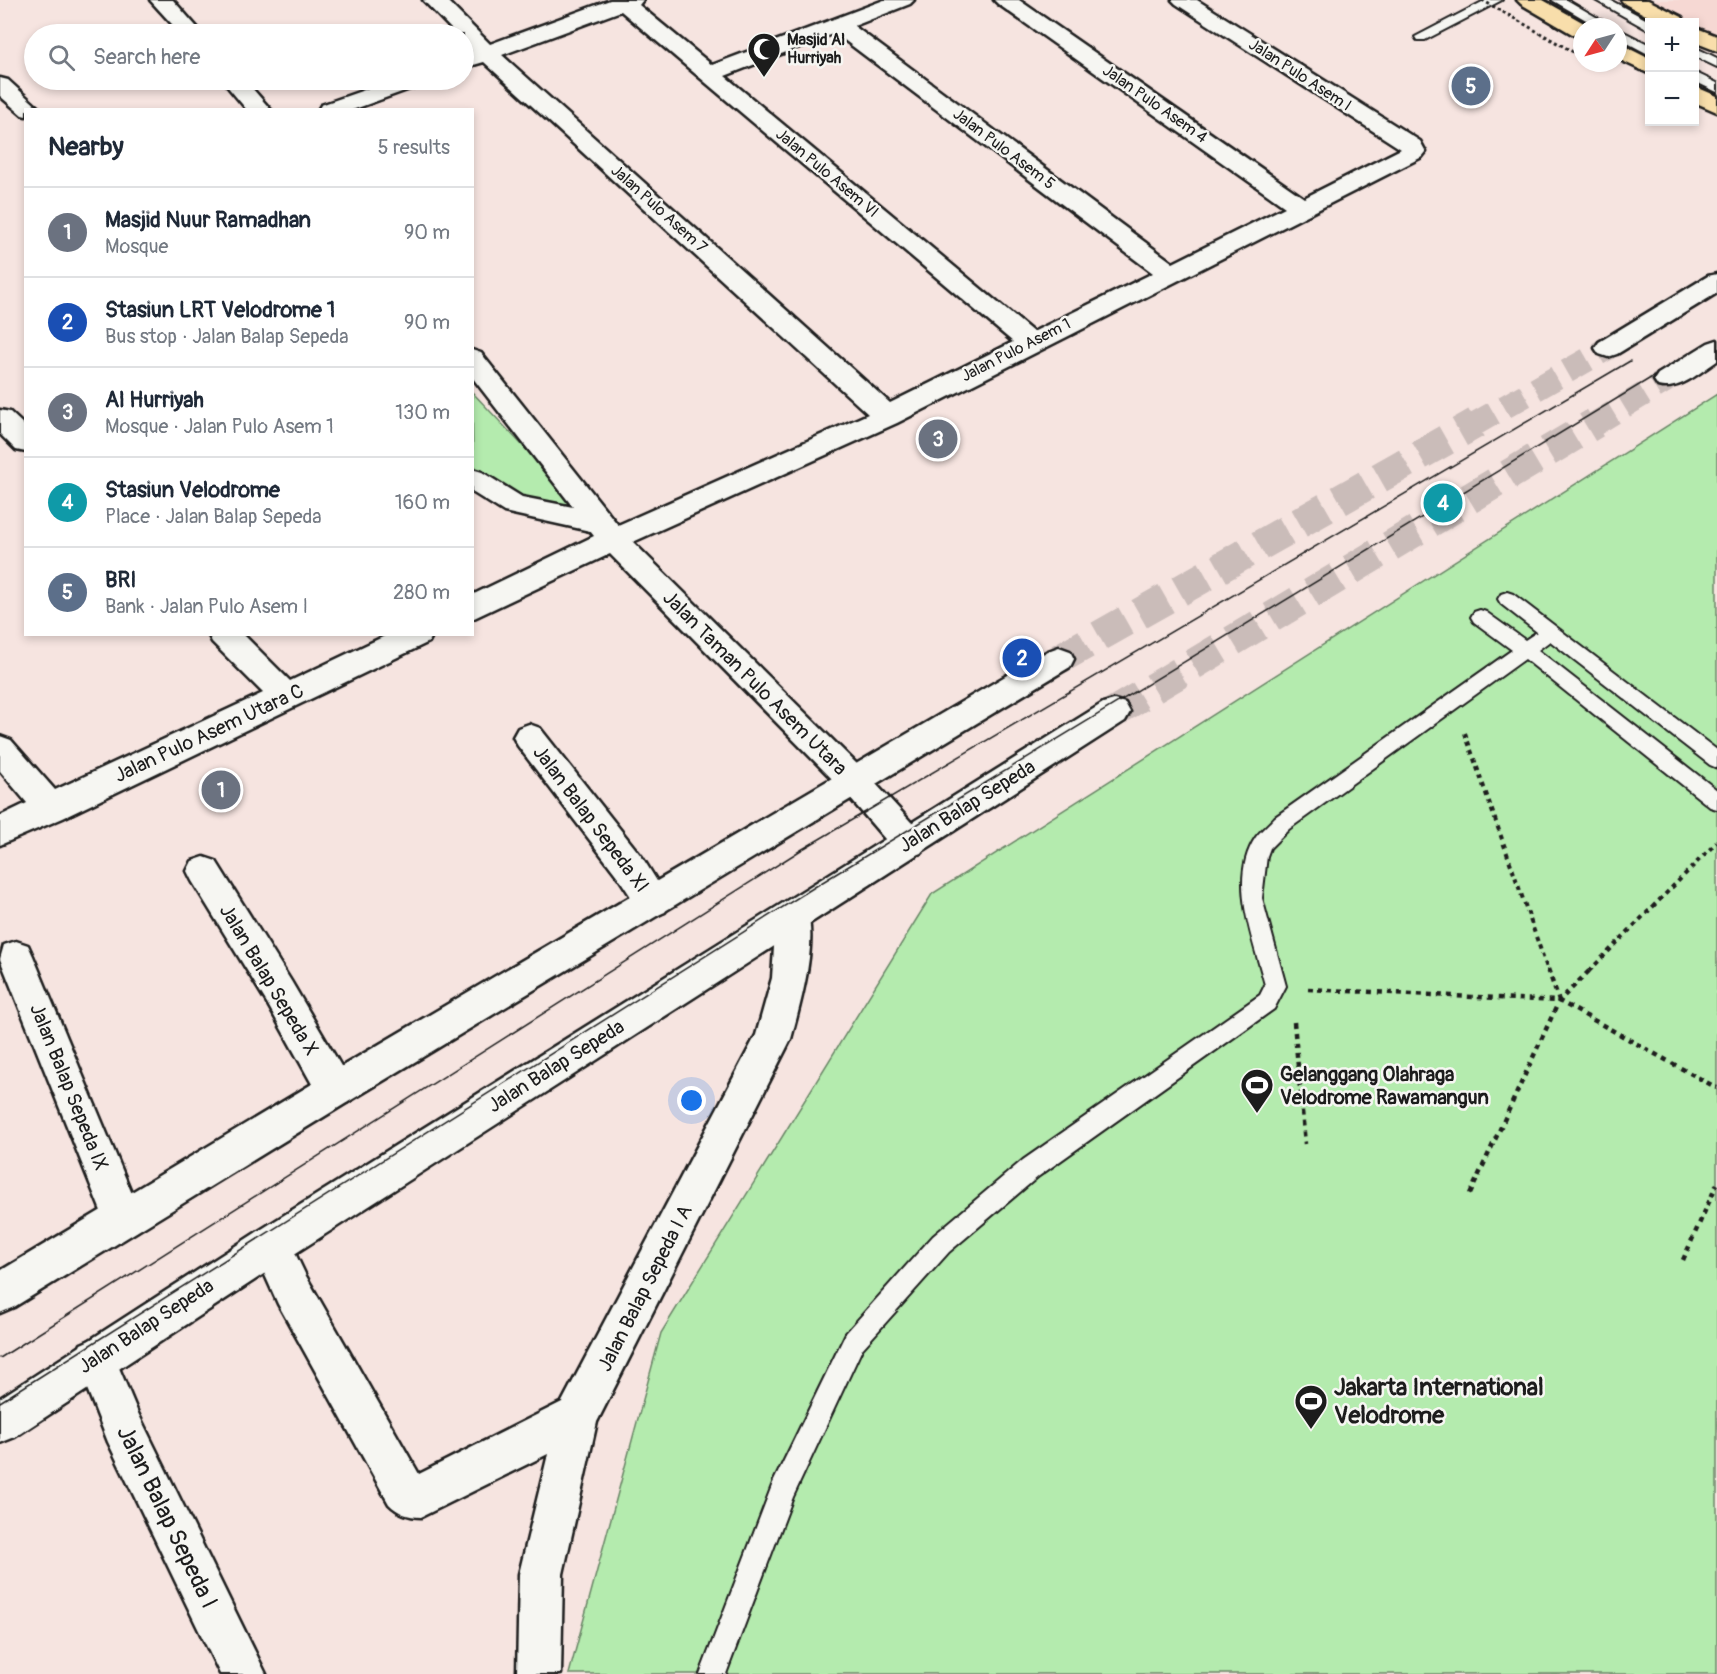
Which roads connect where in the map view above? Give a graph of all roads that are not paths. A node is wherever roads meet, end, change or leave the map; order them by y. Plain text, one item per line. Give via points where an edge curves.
1 (161, 0) edge
2 (434, 0) edge
3 (903, 0) edge
4 (1005, 0) edge
5 (1183, 0) edge
6 (1496, 0) edge
7 (1528, 0) edge
8 (1558, 0) edge
9 (1601, 0) edge
10 (1632, 0) edge
11 (626, 1) edge
12 (1591, 18) edge
13 (1666, 18) edge
14 (183, 24) edge
15 (458, 24) edge
16 (1645, 24) edge
17 (838, 25) junction
18 (1573, 25) edge
19 (1699, 35) edge
20 (1421, 37) dead end
21 (1627, 38) edge
22 (474, 40) edge
23 (1717, 45) edge
24 (1645, 48) edge
25 (487, 53) junction
26 (1699, 53) edge
27 (1627, 55) edge
28 (474, 58) edge
29 (1717, 63) edge
30 (1645, 65) edge
31 (710, 74) junction
32 (1699, 78) edge
33 (0, 85) edge
34 (1717, 88) edge
35 (242, 90) edge
36 (385, 90) edge
37 (1699, 95) edge
38 (1717, 105) edge
39 (28, 108) edge
40 (258, 108) edge
41 (335, 108) edge
42 (1414, 152) joint
43 (1304, 208) junction
44 (1170, 273) junction
45 (1717, 282) edge
46 (1030, 343) junction
47 (1608, 348) tunnel mouth
48 (1717, 349) edge
49 (474, 361) edge
50 (1667, 380) tunnel mouth
51 (887, 416) junction
52 (0, 419) edge
53 (24, 441) edge
54 (474, 479) edge
55 (606, 532) junction
56 (1507, 599) dead end
57 (474, 607) edge
58 (1480, 617) dead end
59 (1550, 632) junction
60 (225, 636) edge
61 (414, 636) edge
62 (1524, 649) junction
63 (1059, 659) tunnel mouth
64 (287, 697) junction
65 (1114, 712) tunnel mouth
66 (529, 737) dead end
67 (0, 749) edge
68 (1717, 760) edge
69 (854, 781) junction
70 (1717, 801) edge
71 (51, 808) junction
72 (0, 831) edge
73 (909, 843) junction
74 (204, 871) dead end
75 (653, 902) junction
76 (794, 916) junction
77 (16, 956) dead end
78 (335, 1090) junction
79 (123, 1218) junction
80 (271, 1246) junction
81 (0, 1293) edge
82 (95, 1358) junction
83 (577, 1417) junction
84 (0, 1422) edge
85 (244, 1674) edge
86 (538, 1674) edge
87 (713, 1674) edge

1 - 14 street
2 - 15 street, Jalan Pulo Asem 7
3 - 17 street
4 - 43 street, Jalan Pulo Asem 4
5 - 42 street, Jalan Pulo Asem I via 1412,146
6 - 20 lane
7 - 18 main road
8 - 12 lane
9 - 16 lane
10 - 13 main road
11 - 25 street
11 - 31 street, Jalan Pulo Asem VI
17 - 31 street
17 - 44 street, Jalan Pulo Asem 5
19 - 23 main road
21 - 24 lane
22 - 25 street, Jalan Pulo Asem 7
25 - 28 street
25 - 51 street, Jalan Pulo Asem 7
26 - 29 lane
27 - 30 main road
31 - 46 street, Jalan Pulo Asem VI
32 - 34 lane
33 - 39 street
35 - 40 street
36 - 41 street
37 - 38 main road
42 - 43 street, Jalan Pulo Asem 1
43 - 44 street, Jalan Pulo Asem 1
44 - 46 street, Jalan Pulo Asem 1
45 - 47 street
46 - 51 street, Jalan Pulo Asem 1
48 - 50 street
49 - 55 street, Jalan Taman Pulo Asem Utara
51 - 55 street, Jalan Pulo Asem 1
52 - 53 street
54 - 55 street via 514,505
55 - 57 street
55 - 69 street, Jalan Taman Pulo Asem Utara
56 - 59 lane
58 - 62 lane
59 - 62 lane
59 - 68 lane
60 - 64 street
61 - 64 street, Jalan Pulo Asem Utara C
62 - 70 lane
62 - 87 lane via 1282,823 1263,843 1257,856 1252,898 1284,987 1031,1168 941,1244 854,1341 782,1491
63 - 69 street
64 - 71 street, Jalan Pulo Asem Utara C
65 - 73 street, Jalan Balap Sepeda
66 - 75 street, Jalan Balap Sepeda XI
67 - 71 street
69 - 73 street, Jalan Taman Pulo Asem Utara
69 - 75 street
71 - 72 street, Jalan Pulo Asem Utara C
73 - 76 street, Jalan Balap Sepeda
74 - 78 street, Jalan Balap Sepeda X
75 - 78 street
76 - 80 street, Jalan Balap Sepeda
76 - 83 street, Jalan Balap Sepeda I A via 790,978 773,1039
77 - 79 street, Jalan Balap Sepeda IX
78 - 79 street
79 - 81 street
80 - 82 street, Jalan Balap Sepeda
80 - 83 street via 297,1300 411,1496 421,1496
82 - 84 street, Jalan Balap Sepeda
82 - 85 street, Jalan Balap Sepeda I via 123,1427
83 - 86 street, Jalan Balap Sepeda I A via 541,1574

